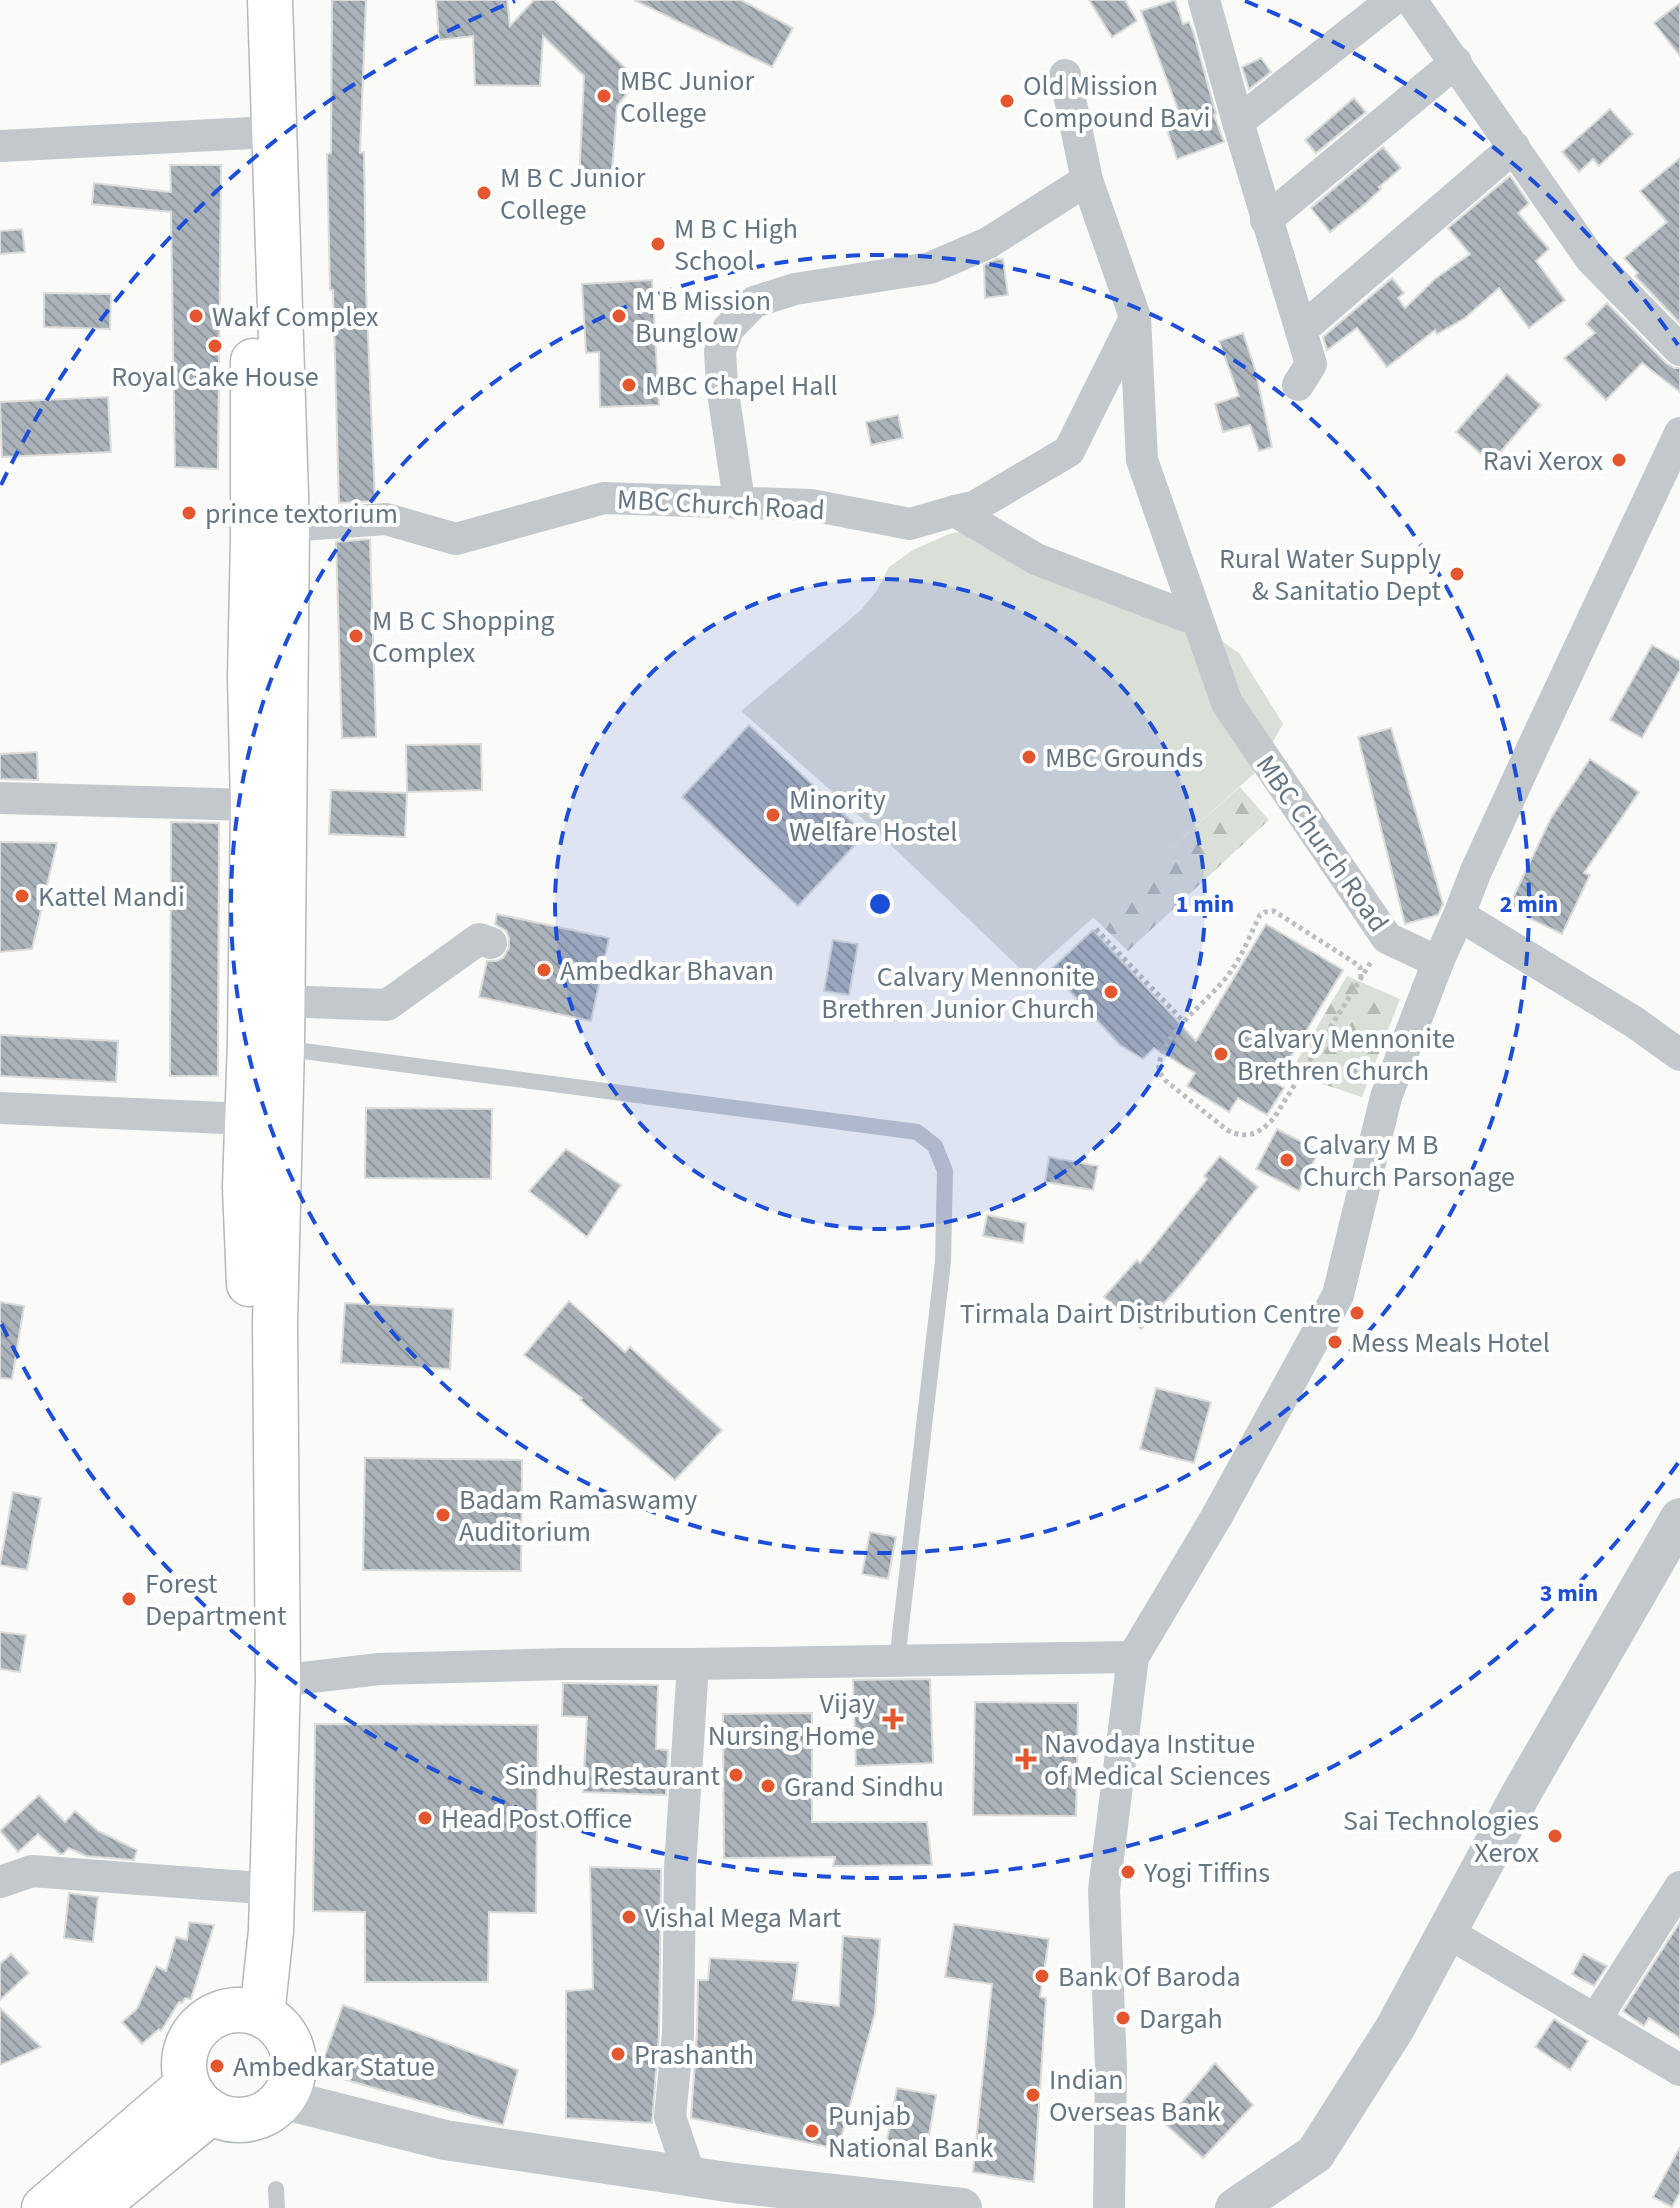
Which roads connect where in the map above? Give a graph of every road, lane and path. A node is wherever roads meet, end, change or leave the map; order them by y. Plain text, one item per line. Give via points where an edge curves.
1 (247, 0) edge
2 (270, 0) edge
3 (1204, 0) edge
4 (1397, 1) edge
5 (1456, 62) junction
6 (1065, 75) dead end
7 (1238, 122) junction
8 (252, 133) junction
9 (0, 146) edge
10 (1514, 147) junction
11 (1087, 180) junction
12 (1266, 220) junction
13 (1135, 317) junction
14 (1301, 330) junction
15 (1680, 350) edge
16 (1298, 385) dead end
17 (1680, 433) edge
18 (739, 501) junction
19 (955, 511) junction
20 (287, 526) junction
21 (1186, 616) dead end
22 (0, 798) edge
23 (253, 805) junction
24 (1459, 915) junction
25 (1096, 929) dead end
26 (1387, 938) junction
27 (491, 943) dead end
28 (1438, 962) junction
29 (1361, 978) junction
30 (282, 1001) junction
31 (1184, 1022) junction
32 (282, 1044) junction
33 (1680, 1055) edge
34 (0, 1108) edge
35 (247, 1119) junction
36 (1680, 1518) edge
37 (1133, 1657) junction
38 (897, 1661) junction
39 (693, 1664) junction
40 (278, 1681) junction
41 (0, 1882) edge
42 (247, 1887) junction
43 (1680, 1887) edge
44 (1447, 1932) junction
45 (251, 2012) junction
46 (1595, 2020) junction
47 (1680, 2070) edge
48 (199, 2099) junction
49 (282, 2099) junction
50 (690, 2176) junction
51 (276, 2189) dead end
52 (44, 2208) edge
53 (94, 2208) edge
54 (277, 2208) edge
55 (962, 2208) edge
56 (1109, 2208) edge
57 (1235, 2208) edge

1 - 8 highway
2 - 20 highway
3 - 7 street
4 - 5 street
4 - 7 street
5 - 10 street
5 - 12 street
6 - 11 street, MBC Church Road
7 - 12 street
8 - 9 street
8 - 23 highway
10 - 14 street
10 - 15 street via 1590,258
11 - 13 street, MBC Church Road
11 - 18 street via 988,243 930,268 795,289 754,302 728,329 720,351
12 - 14 street
13 - 19 street, MBC Church Road via 1069,451 974,507
13 - 26 street, MBC Church Road via 1142,460 1227,703
14 - 16 street via 1311,364
17 - 24 street
18 - 19 street, MBC Church Road via 811,505 910,524
18 - 20 street, MBC Church Road via 604,498 456,539 386,519
19 - 21 street via 1036,559
20 - 30 highway
22 - 23 street
23 - 35 highway
24 - 28 street
24 - 33 street
25 - 31 path
26 - 28 street, MBC Church Road
26 - 29 path
27 - 30 street via 479,939 387,1005
28 - 37 street via 1386,1097 1338,1295
29 - 31 path via 1355,963 1274,911 1265,912 1231,972
29 - 31 path via 1274,1118 1250,1136 1227,1130 1160,1073 1168,1042
30 - 32 highway
32 - 38 lane via 303,1051 917,1132 935,1146 945,1171 943,1261
32 - 40 highway via 275,1323
34 - 35 street
35 - 42 highway
36 - 44 street
37 - 38 street
37 - 56 street via 1104,1890 1111,2066
38 - 39 street
39 - 40 street via 379,1669
39 - 50 street via 670,2117
40 - 45 highway via 271,1931
41 - 42 street via 32,1871
42 - 45 highway
43 - 46 street
44 - 46 street
44 - 57 street via 1395,2028 1315,2154
45 - 48 highway via 222,2013 193,2034 184,2068
45 - 49 highway via 276,2024 292,2052 291,2084
46 - 47 street
48 - 49 highway via 233,2119 256,2117
48 - 52 highway
48 - 53 highway
49 - 50 street via 445,2140
50 - 55 street
51 - 54 lane

